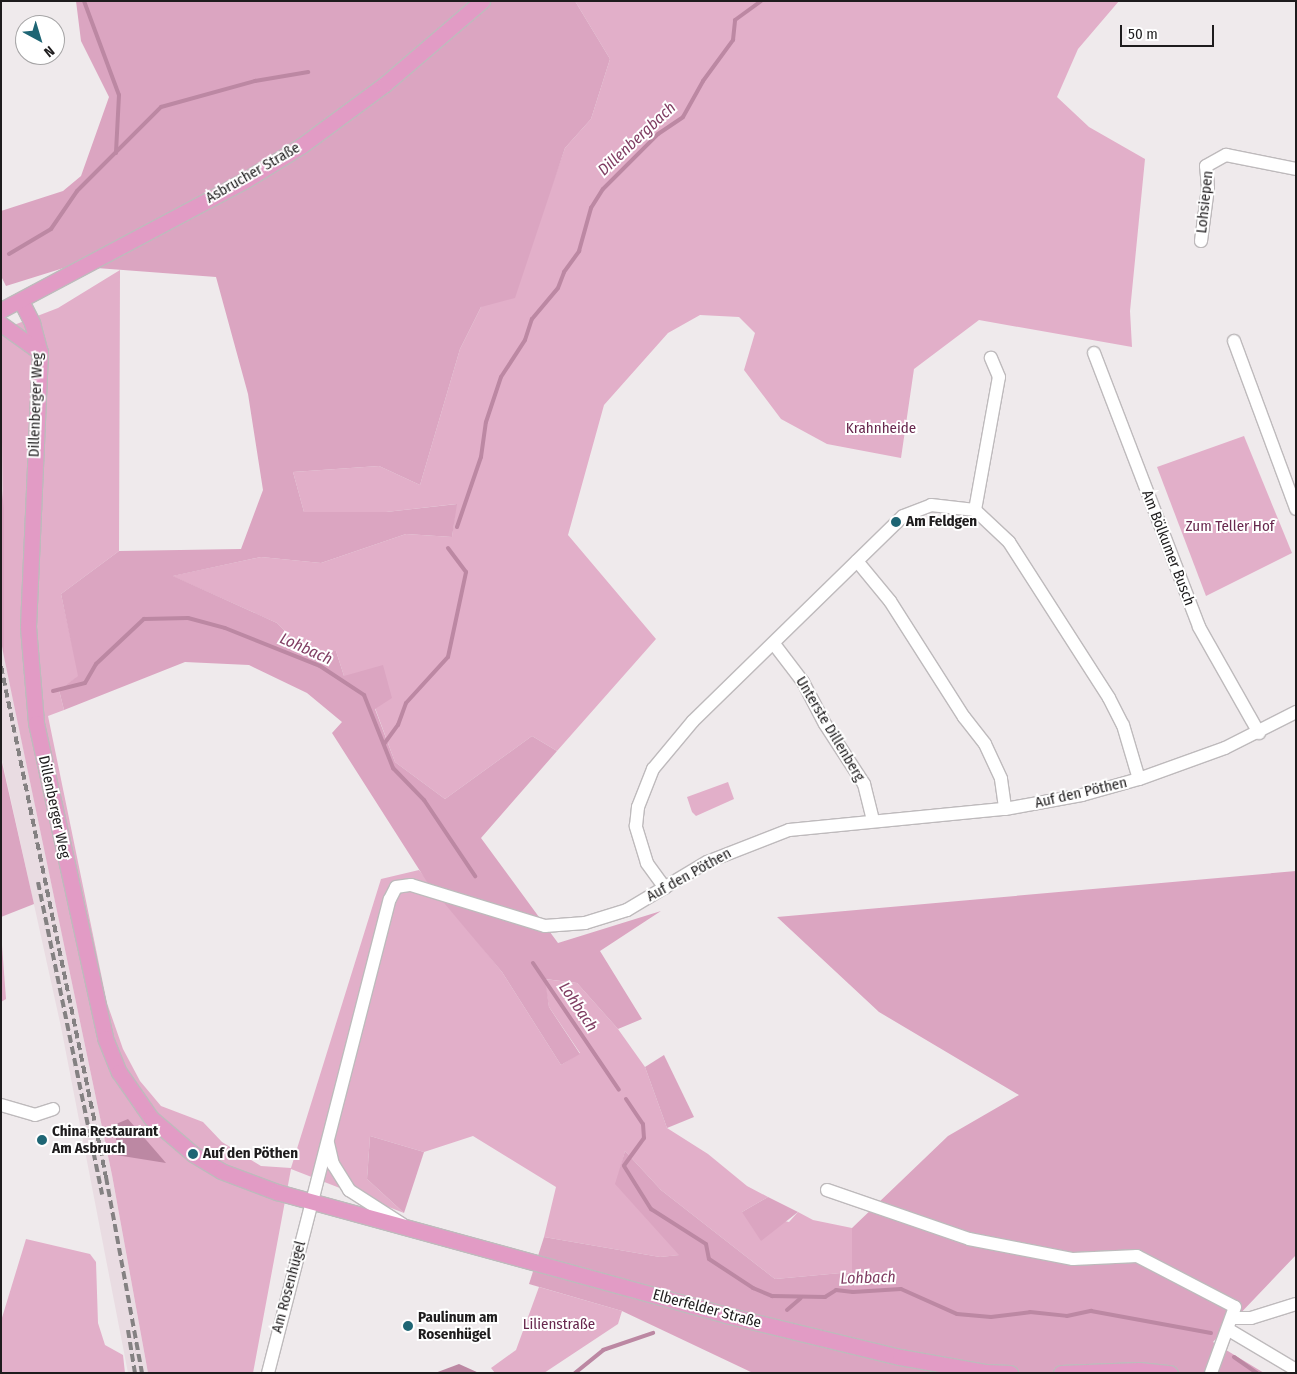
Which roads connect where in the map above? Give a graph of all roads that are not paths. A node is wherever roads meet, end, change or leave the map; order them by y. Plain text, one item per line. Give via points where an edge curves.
1 (482, 1) edge
2 (1296, 169) edge
3 (1200, 240) dead end
4 (21, 301) junction
5 (1, 310) edge
6 (1, 324) edge
7 (1234, 341) dead end
8 (40, 352) junction
9 (1094, 353) dead end
10 (991, 358) dead end
11 (1296, 509) edge
12 (974, 510) junction
13 (857, 561) junction
14 (774, 644) junction
15 (1296, 712) edge
16 (1259, 733) junction
17 (1139, 779) junction
18 (1005, 808) junction
19 (873, 819) junction
20 (665, 888) junction
21 (1, 1105) edge
22 (53, 1109) dead end
23 (327, 1140) junction
24 (827, 1190) dead end
25 (311, 1201) junction
26 (407, 1227) junction
27 (1296, 1304) edge
28 (1230, 1324) junction
29 (1296, 1370) edge
30 (268, 1373) edge
31 (1010, 1373) edge
32 (1060, 1373) edge
33 (1170, 1373) edge
34 (1211, 1373) edge

1 - 4 main road, Asbrucher Straße via 377,90 301,146 244,181
2 - 3 street, Lohsiepen via 1226,155 1206,166 1208,188
4 - 5 main road, Asbrucher Straße
4 - 8 main road, Dillenberger Weg via 32,323
6 - 8 main road
7 - 11 street
8 - 25 main road, Dillenberger Weg via 29,667 36,723 97,1009 119,1072 151,1118 193,1154 250,1182
9 - 16 street, Am Bölkumer Busch via 1199,627
10 - 12 street via 999,377 982,482
12 - 13 street via 930,505 903,516
12 - 17 street via 1009,542 1079,653 1094,671 1123,725
13 - 14 street
13 - 18 street via 890,601 964,717 985,744 1001,779
14 - 19 street, Unterste Dillenberg via 804,682 825,724 864,784
14 - 20 street via 693,721 653,769 643,789 636,826 640,845 647,863
15 - 16 street, Auf den Pöthen
16 - 17 street, Auf den Pöthen
17 - 18 street, Auf den Pöthen via 1082,796
18 - 19 street, Auf den Pöthen
19 - 20 street, Auf den Pöthen via 806,827 763,838 708,862
20 - 23 street, Auf den Pöthen via 627,910 602,918 585,923 545,926 411,885 396,887 390,899
21 - 22 street via 36,1114
23 - 25 street, Auf den Pöthen
23 - 26 street, Elberfelder Straße via 333,1164 350,1190
24 - 28 street via 969,1239 1073,1259 1137,1256 1235,1307
25 - 26 main road, Elberfelder Straße
25 - 30 street, Am Rosenhügel
26 - 31 main road, Elberfelder Straße via 726,1315 900,1357 985,1372
27 - 28 street
28 - 29 street
28 - 34 street
32 - 33 main road via 1139,1370

